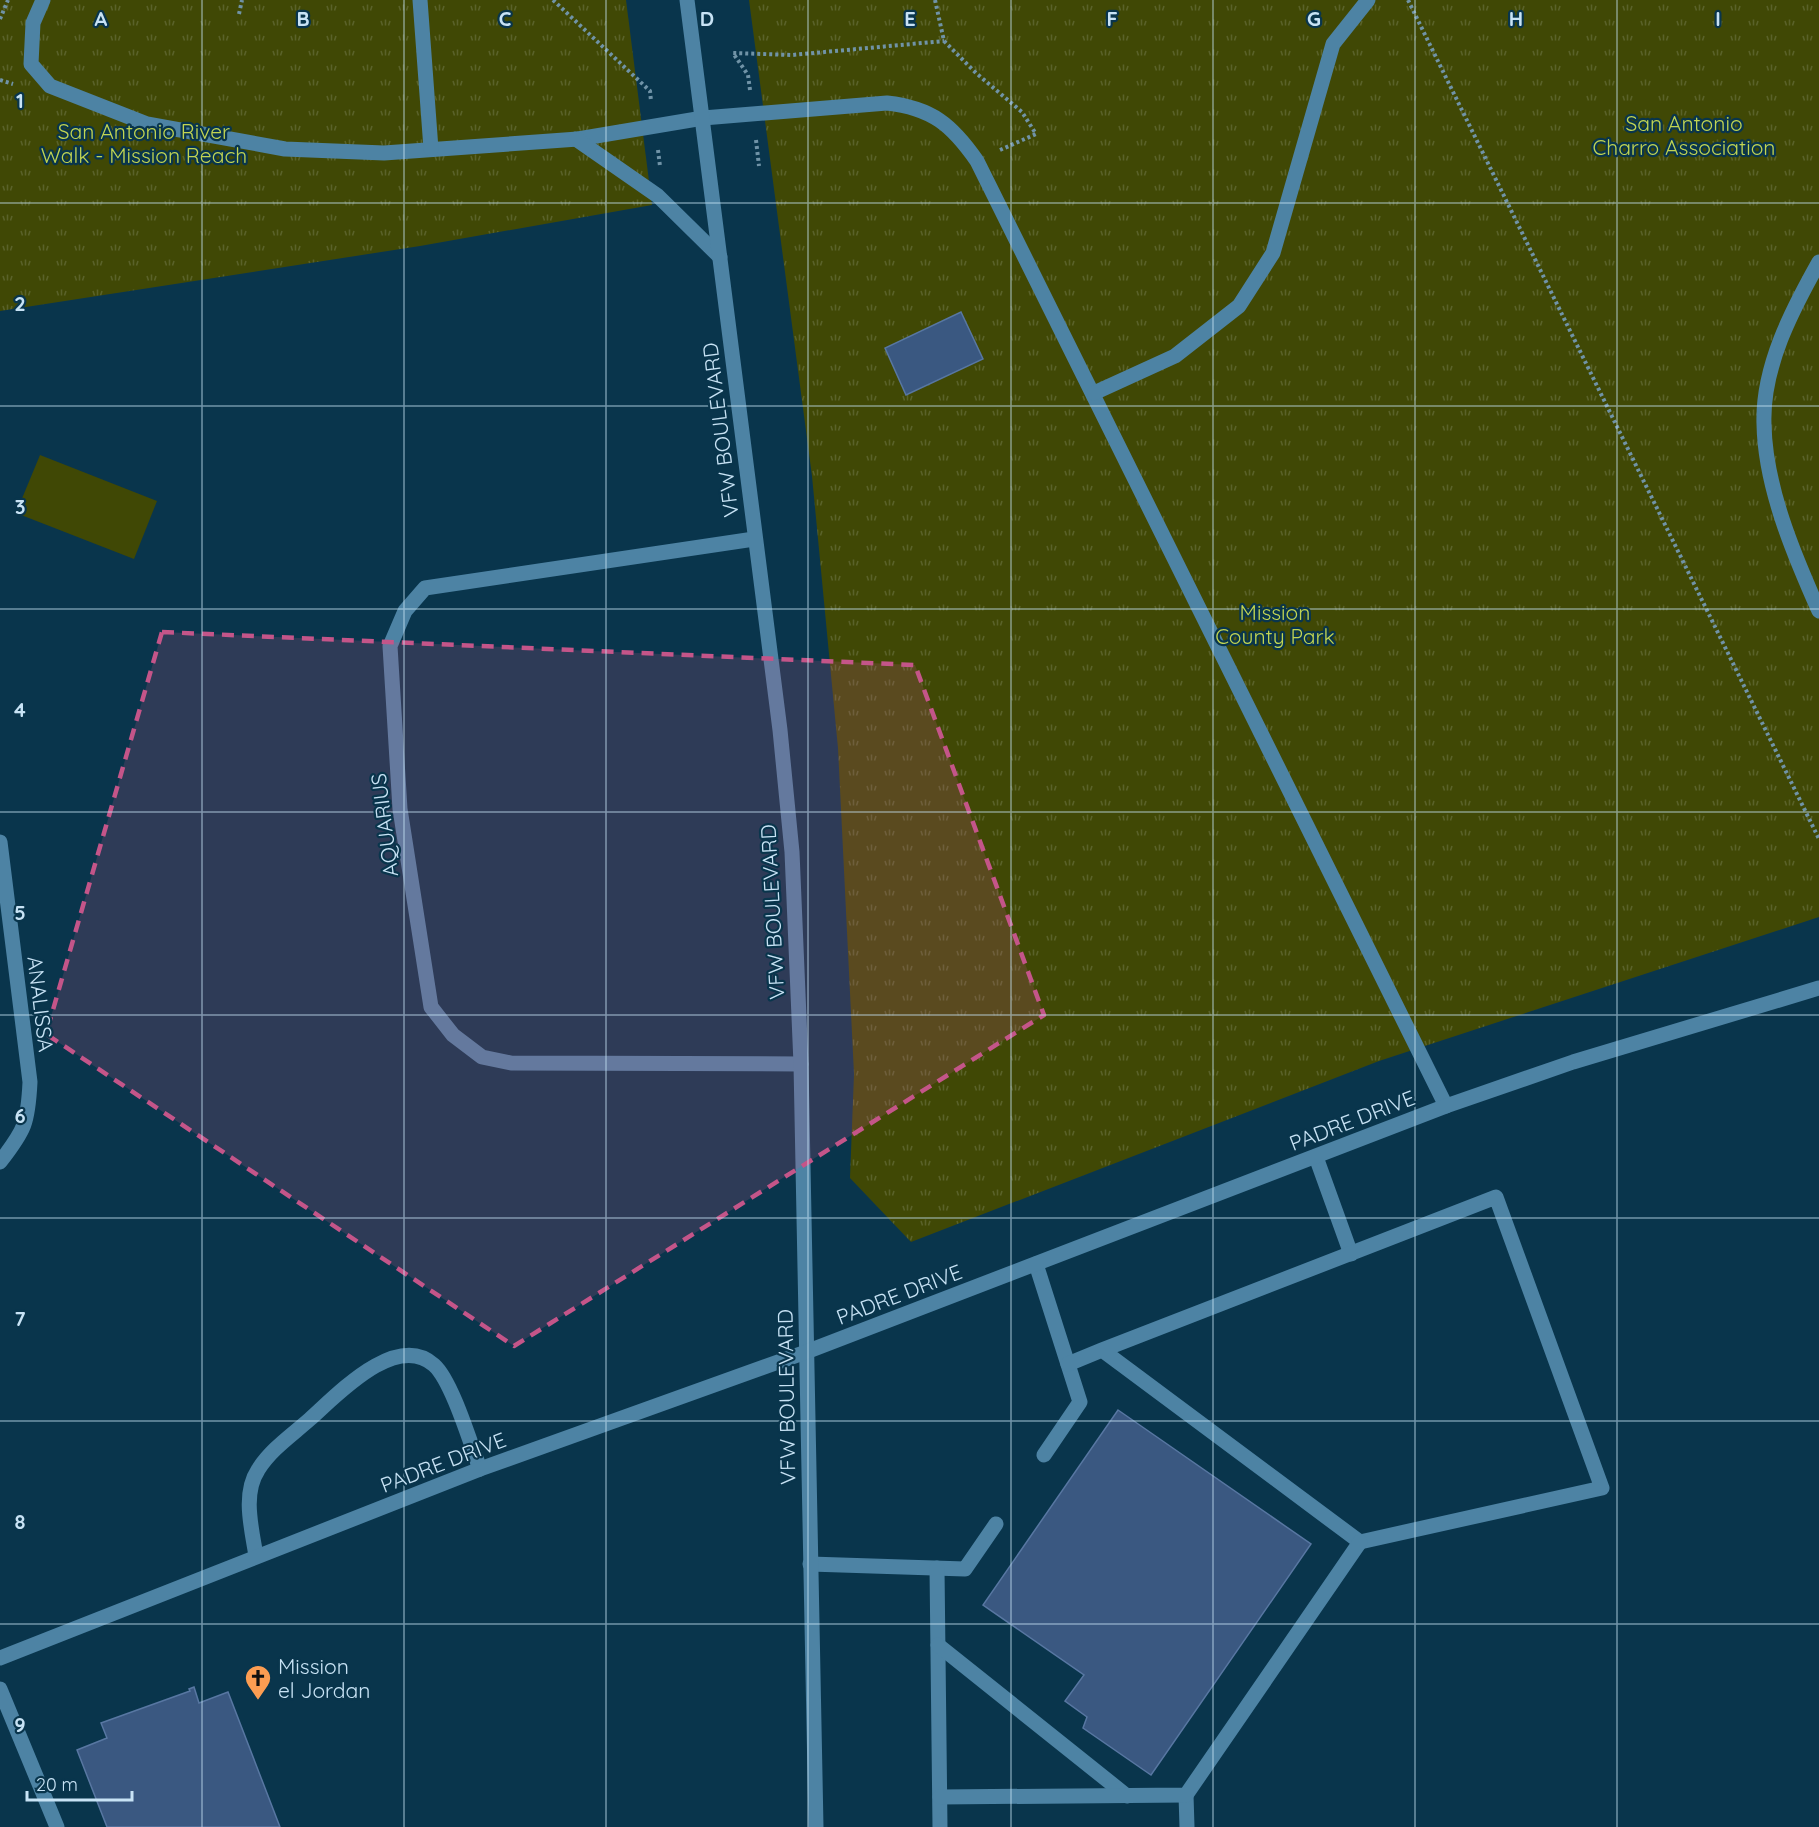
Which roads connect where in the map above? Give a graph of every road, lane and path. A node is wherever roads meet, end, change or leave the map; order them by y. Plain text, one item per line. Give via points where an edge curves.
1 (8, 0) edge
2 (43, 0) edge
3 (242, 0) edge
4 (420, 0) edge
5 (553, 0) edge
6 (687, 0) edge
7 (935, 0) edge
8 (1368, 0) edge
9 (1408, 0) edge
10 (239, 14) dead end
11 (0, 19) edge
12 (944, 41) junction
13 (748, 75) dead end
14 (650, 90) dead end
15 (703, 118) junction
16 (576, 139) junction
17 (431, 149) junction
18 (977, 161) junction
19 (720, 257) junction
20 (1819, 262) edge
21 (1094, 393) junction
22 (754, 539) junction
23 (1819, 611) edge
24 (1819, 839) edge
25 (0, 842) edge
26 (1819, 988) edge
27 (801, 1064) junction
28 (1446, 1106) junction
29 (1316, 1157) junction
30 (0, 1162) edge
31 (1351, 1254) junction
32 (1036, 1264) junction
33 (1102, 1350) junction
34 (806, 1352) junction
35 (1068, 1364) junction
36 (1044, 1455) dead end
37 (480, 1469) junction
38 (996, 1524) dead end
39 (1360, 1542) junction
40 (255, 1556) junction
41 (810, 1564) junction
42 (937, 1568) junction
43 (938, 1645) junction
44 (0, 1658) edge
45 (0, 1689) edge
46 (1186, 1795) junction
47 (1127, 1796) junction
48 (940, 1797) junction
49 (57, 1827) edge
50 (816, 1827) edge
51 (940, 1827) edge
52 (1187, 1827) edge

1 - 11 path
2 - 17 street via 33,23 31,64 50,86 147,124 285,149 384,153
3 - 10 path
4 - 17 street
5 - 14 path
6 - 15 street, VFW BOULEVARD
7 - 12 path
8 - 21 street via 1333,44 1274,253 1239,306 1175,356
9 - 24 path
12 - 13 path via 792,55 733,53
12 - 18 path via 1022,112 1036,134
15 - 16 street
15 - 18 street via 887,103 909,106 947,125
15 - 19 street, VFW BOULEVARD
16 - 17 street
16 - 19 street via 658,196
18 - 21 street
19 - 22 street, VFW BOULEVARD
20 - 23 street via 1792,310 1779,347 1768,387 1764,424 1772,478 1790,545
21 - 28 street
22 - 27 street, VFW BOULEVARD via 792,852
22 - 27 street, AQUARIUS via 425,588 405,610 390,646 400,809 431,1007 453,1035 482,1057 511,1063
25 - 30 street, ANALISSA via 30,1082 29,1113 23,1133
26 - 28 street, PADRE DRIVE via 1574,1062
27 - 34 street, VFW BOULEVARD
28 - 29 street, PADRE DRIVE
29 - 31 street
29 - 32 street, PADRE DRIVE
31 - 33 street
31 - 39 street via 1496,1197 1602,1488
32 - 34 street, PADRE DRIVE
32 - 35 street
33 - 35 street
33 - 39 street
34 - 37 street, PADRE DRIVE
34 - 41 street, VFW BOULEVARD
35 - 36 street via 1080,1402
37 - 40 street, PADRE DRIVE
37 - 40 street via 447,1386 434,1365 415,1356 396,1357 363,1371 277,1448 257,1471 250,1510
38 - 42 street via 965,1569
39 - 46 street
40 - 44 street, PADRE DRIVE
41 - 42 street
41 - 50 street, VFW BOULEVARD
42 - 43 street
43 - 47 street
43 - 48 street
45 - 49 street
46 - 47 street
46 - 52 street
47 - 48 street
48 - 51 street

